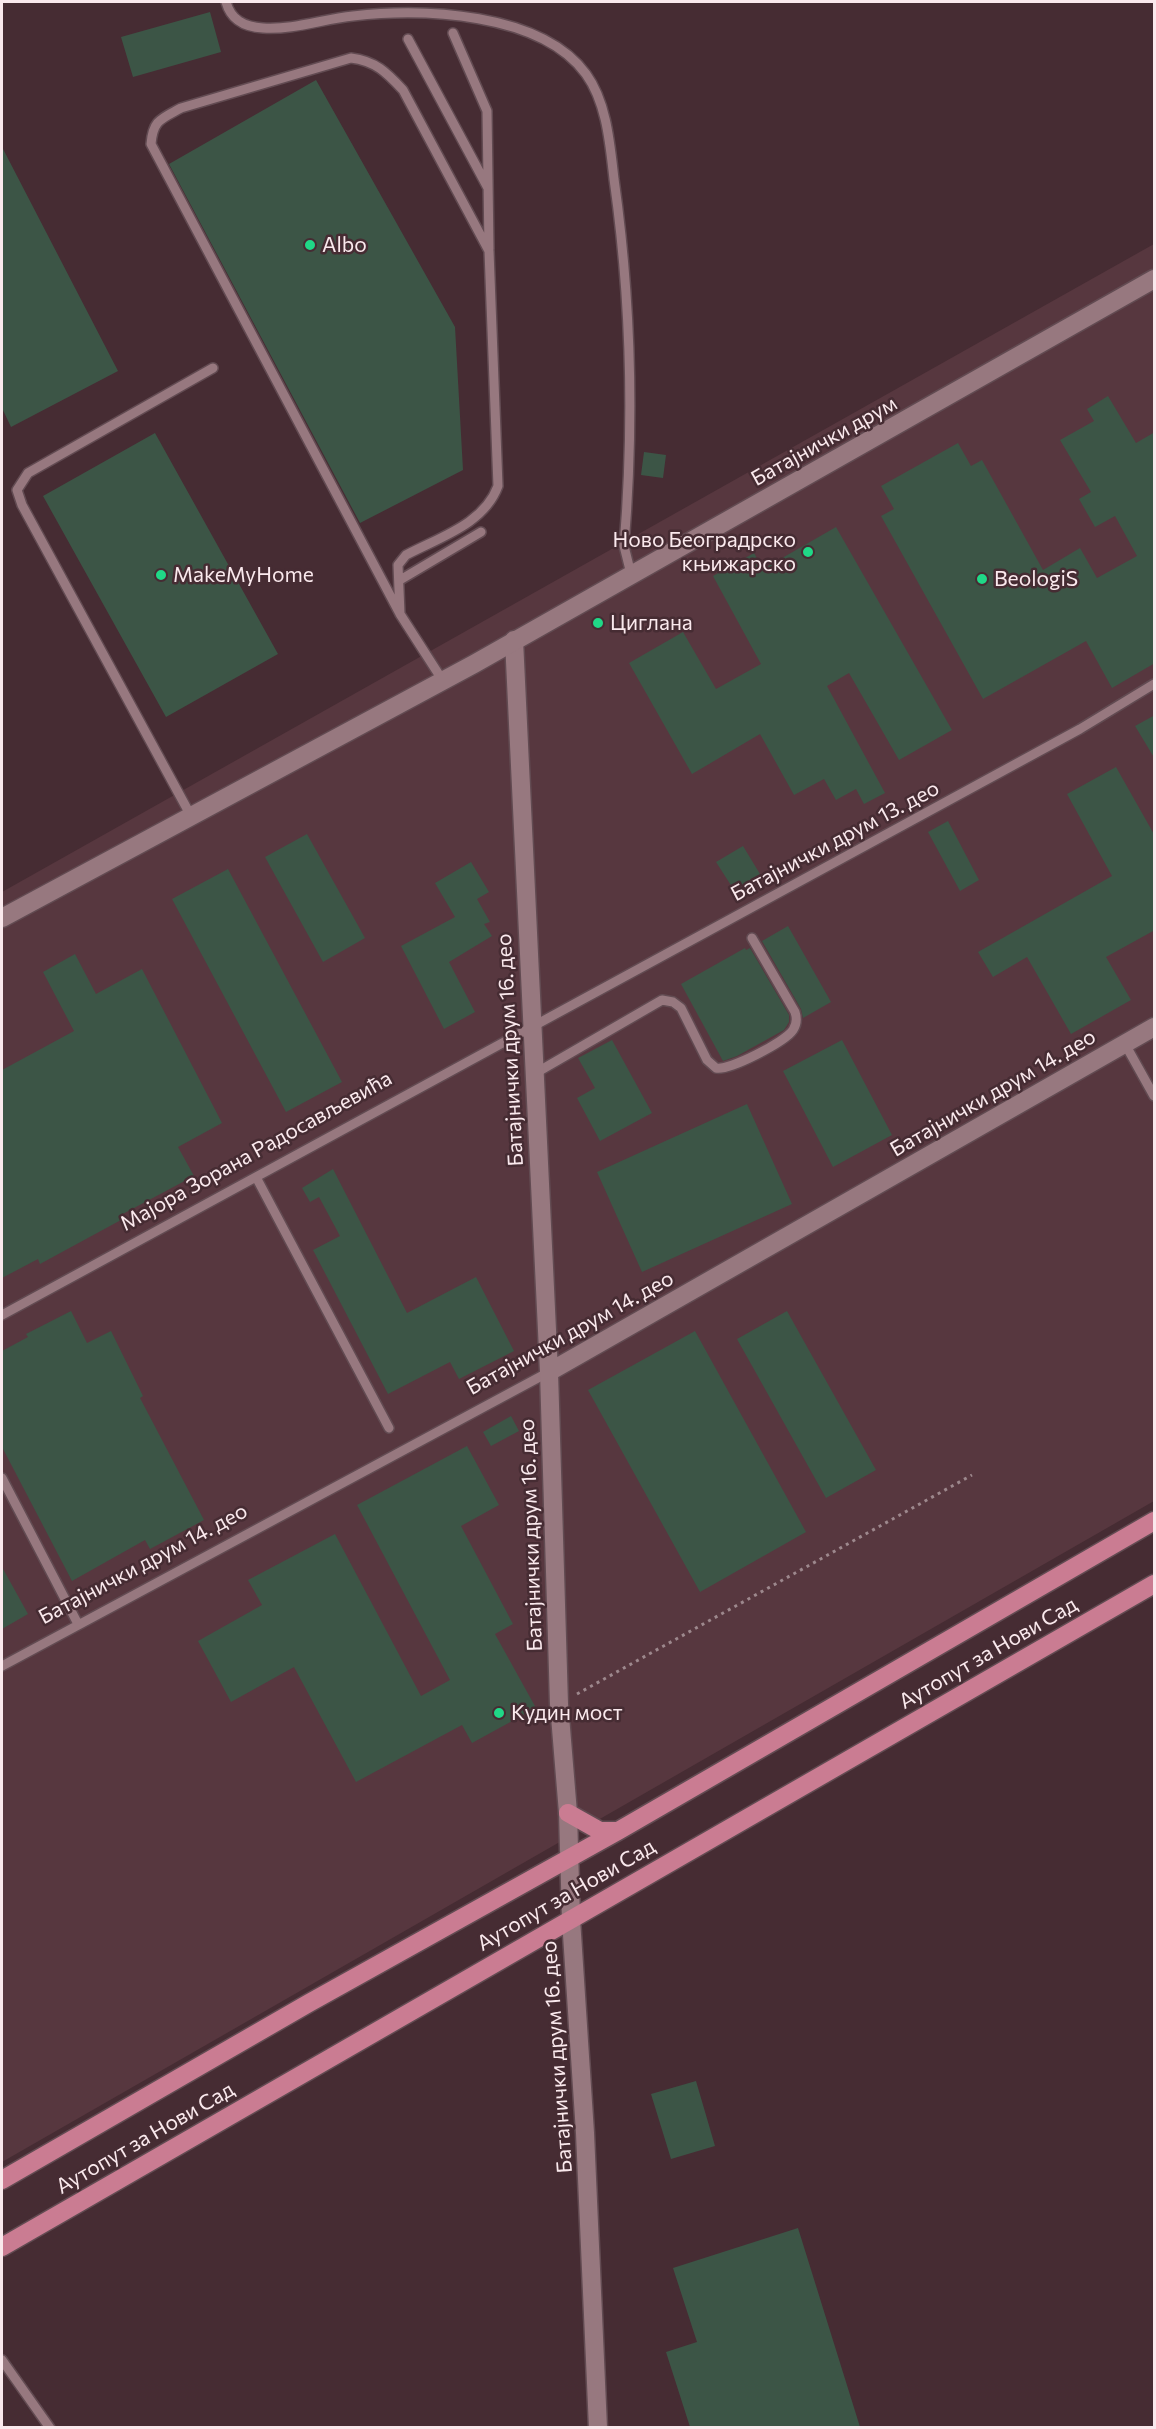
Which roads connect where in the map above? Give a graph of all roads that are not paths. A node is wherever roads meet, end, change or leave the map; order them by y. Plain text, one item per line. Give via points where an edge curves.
1 (226, 2) edge
2 (453, 33) dead end
3 (408, 39) dead end
4 (489, 190) junction
5 (489, 250) junction
6 (1155, 279) edge
7 (213, 368) dead end
8 (481, 532) dead end
9 (631, 574) junction
10 (400, 580) junction
11 (400, 614) junction
12 (514, 640) junction
13 (443, 681) junction
14 (1155, 684) edge
15 (191, 816) junction
16 (2, 918) edge
17 (752, 938) dead end
18 (531, 1026) junction
19 (1155, 1027) edge
20 (1125, 1044) junction
21 (534, 1074) junction
22 (1155, 1096) edge
23 (256, 1177) junction
24 (2, 1315) edge
25 (549, 1372) junction
26 (389, 1428) dead end
27 (2, 1478) edge
28 (1155, 1521) edge
29 (1155, 1584) edge
30 (78, 1624) junction
31 (2, 1666) edge
32 (568, 1814) junction
33 (618, 1831) junction
34 (570, 1857) junction
35 (571, 1919) junction
36 (2, 2180) edge
37 (2, 2247) edge
38 (2, 2360) edge
39 (50, 2427) edge
40 (598, 2427) edge

1 - 9 lane via 236,20 263,28 396,12 424,12 512,27 568,54 586,75 598,96 612,158 627,305 624,546
2 - 4 lane via 487,111
3 - 4 lane
4 - 5 lane
5 - 10 lane via 498,486 492,502 480,516 406,555 398,565
5 - 11 lane via 403,90 385,70 367,60 351,58 181,108 159,120 152,130 151,144
6 - 9 street, Батајнички друм
7 - 15 lane via 28,473 17,490
8 - 10 lane
9 - 12 street, Батајнички друм
10 - 11 lane
11 - 13 lane
12 - 13 street
12 - 18 street, Батајнички друм 16. део
13 - 15 street
14 - 18 lane, Батајнички друм 13. део via 1043,749
15 - 16 street
17 - 21 lane via 795,1012 796,1024 789,1034 735,1065 716,1068 707,1059 681,1008 662,1000
18 - 21 street, Батајнички друм 16. део
18 - 23 lane, Мајора Зорана Радосављевића
19 - 20 street, Батајнички друм 14. део
20 - 22 lane
20 - 25 street, Батајнички друм 14. део
21 - 25 street, Батајнички друм 16. део
23 - 24 lane, Мајора Зорана Радосављевића
23 - 26 lane
25 - 30 lane, Батајнички друм 14. део
25 - 32 street, Батајнички друм 16. део via 559,1704
27 - 30 lane
28 - 33 main road, Аутопут за Нови Сад
29 - 35 main road, Аутопут за Нови Сад
30 - 31 lane, Батајнички друм 14. део
32 - 33 main road via 600,1831
32 - 34 street, Батајнички друм 16. део
33 - 34 main road, Аутопут за Нови Сад
34 - 35 street, Батајнички друм 16. део
34 - 36 main road, Аутопут за Нови Сад
35 - 37 main road, Аутопут за Нови Сад
35 - 40 street, Батајнички друм 16. део via 585,2122
38 - 39 lane

